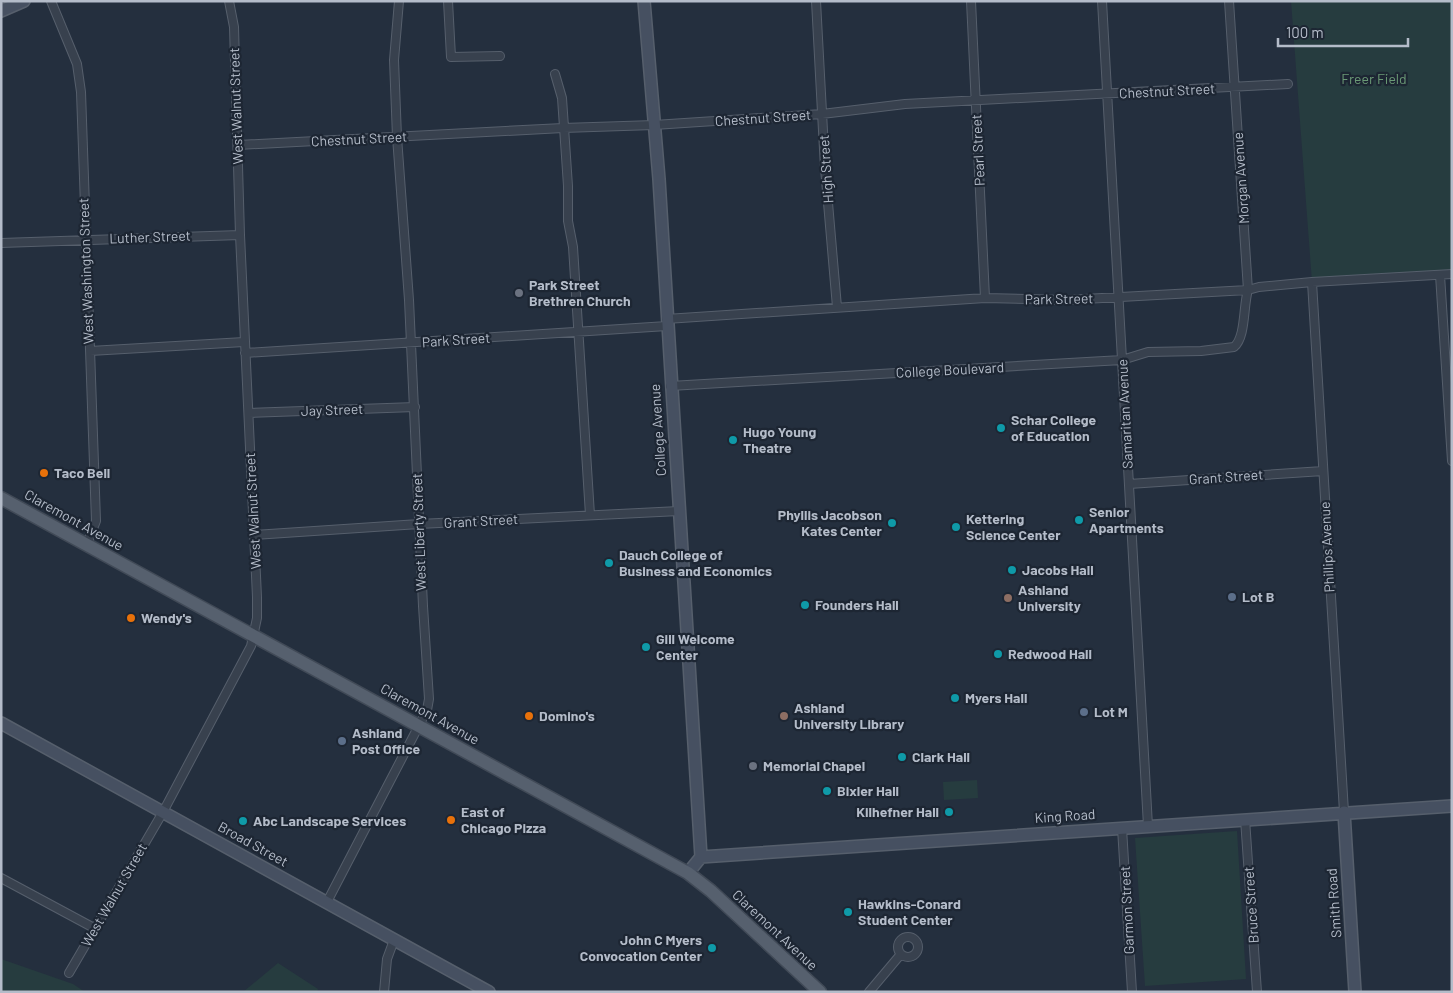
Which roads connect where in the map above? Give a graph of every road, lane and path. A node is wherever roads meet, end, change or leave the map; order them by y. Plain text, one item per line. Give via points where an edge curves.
1 (24, 1) edge
2 (50, 1) edge
3 (230, 1) edge
4 (399, 1) edge
5 (448, 1) edge
6 (644, 1) edge
7 (816, 1) edge
8 (971, 1) edge
9 (1102, 1) edge
10 (1229, 1) edge
11 (1, 11) edge
12 (500, 56) dead end
13 (555, 74) dead end
14 (1288, 84) dead end
15 (1235, 87) junction
16 (1107, 94) junction
17 (975, 101) junction
18 (822, 114) junction
19 (654, 125) junction
20 (563, 128) junction
21 (397, 137) junction
22 (238, 145) junction
23 (240, 234) junction
24 (84, 239) junction
25 (1, 243) edge
26 (1452, 274) edge
27 (1440, 275) junction
28 (1312, 282) junction
29 (1248, 290) junction
30 (1118, 297) junction
31 (985, 298) junction
32 (836, 307) junction
33 (667, 323) junction
34 (579, 332) junction
35 (244, 342) junction
36 (411, 342) junction
37 (1229, 349) joint
38 (90, 351) junction
39 (245, 353) junction
40 (1122, 360) junction
41 (670, 386) junction
42 (415, 407) junction
43 (249, 413) junction
44 (1452, 461) edge
45 (1323, 471) junction
46 (1129, 484) junction
47 (1, 498) edge
48 (679, 511) junction
49 (590, 514) junction
50 (419, 524) junction
51 (254, 535) junction
52 (87, 544) junction
53 (254, 635) junction
54 (1, 723) edge
55 (419, 725) junction
56 (1452, 806) edge
57 (163, 812) junction
58 (1344, 812) junction
59 (1245, 819) junction
60 (1148, 826) junction
61 (1122, 828) junction
62 (700, 857) junction
63 (688, 873) junction
64 (1, 878) edge
65 (326, 902) junction
66 (94, 928) junction
67 (394, 940) junction
68 (901, 954) dead end
69 (69, 972) dead end
70 (384, 992) edge
71 (489, 992) edge
72 (820, 992) edge
73 (869, 992) edge
74 (1132, 992) edge
75 (1257, 992) edge
76 (1355, 992) edge

1 - 11 street
2 - 24 street, West Washington Street via 79,76
3 - 22 street, West Walnut Street via 234,27
4 - 21 street, West Liberty Street via 394,60
5 - 12 street via 452,58
6 - 19 street, College Avenue
7 - 18 street, High Street
8 - 17 street, Pearl Street
9 - 16 street, Samaritan Avenue
10 - 15 street, Morgan Avenue
13 - 20 street via 562,91
14 - 15 street, Chestnut Street
15 - 16 street, Chestnut Street
15 - 29 street, Morgan Avenue
16 - 17 street, Chestnut Street
16 - 30 street, Samaritan Avenue
17 - 18 street, Chestnut Street via 905,104
17 - 31 street, Pearl Street
18 - 19 street, Chestnut Street
18 - 32 street, High Street
19 - 20 street, Chestnut Street
19 - 33 street, College Avenue
20 - 21 street, Chestnut Street
20 - 34 street
21 - 22 street, Chestnut Street
21 - 36 street, West Liberty Street
22 - 23 street, West Walnut Street
23 - 24 street, Luther Street
23 - 35 street, West Walnut Street
24 - 25 street, Luther Street
24 - 38 street, West Washington Street
26 - 27 street, Park Street
27 - 28 street, Park Street
27 - 44 street
28 - 29 street, Park Street
28 - 45 street, Phillips Avenue
29 - 30 street, Park Street
29 - 37 street, Morgan Avenue via 1241,337 1238,344
30 - 31 street, Park Street
30 - 40 street, Samaritan Avenue
31 - 32 street, Park Street
32 - 33 street, Park Street
33 - 34 street, Park Street
33 - 41 street, College Avenue
34 - 36 street, Park Street
34 - 49 street
35 - 38 street
35 - 39 street, West Walnut Street
36 - 39 street, Park Street
36 - 42 street, West Liberty Street
37 - 40 street, College Boulevard via 1148,352
38 - 52 street, West Washington Street via 96,521
39 - 43 street, West Walnut Street
40 - 41 street, College Boulevard
40 - 46 street, Samaritan Avenue
41 - 48 street, College Avenue
42 - 43 street, Jay Street
42 - 50 street, West Liberty Street
43 - 51 street, West Walnut Street
45 - 46 street, Grant Street
45 - 58 street, Phillips Avenue
46 - 60 street, Samaritan Avenue
47 - 52 main road, Claremont Avenue
48 - 49 street, Grant Street
48 - 62 street, College Avenue
49 - 50 street, Grant Street
50 - 51 street, Grant Street
50 - 55 street, West Liberty Street via 429,699
51 - 53 street, West Walnut Street via 257,618
52 - 53 main road, Claremont Avenue
53 - 55 main road, Claremont Avenue
53 - 57 street, West Walnut Street
54 - 57 street, Broad Street
55 - 63 main road, Claremont Avenue
55 - 65 street, West Liberty Street
56 - 58 street, King Road
57 - 65 street, Broad Street
57 - 66 street, West Walnut Street
58 - 59 street, King Road
58 - 76 street, Smith Road
59 - 60 street, King Road
59 - 75 street, Bruce Street
60 - 61 street, King Road
61 - 62 street, King Road
61 - 74 street, Garmon Street
62 - 63 street
63 - 72 main road, Claremont Avenue
64 - 66 street
65 - 67 street, Broad Street
66 - 69 street, West Walnut Street
67 - 70 street via 386,959
67 - 71 street, Broad Street
68 - 73 street

